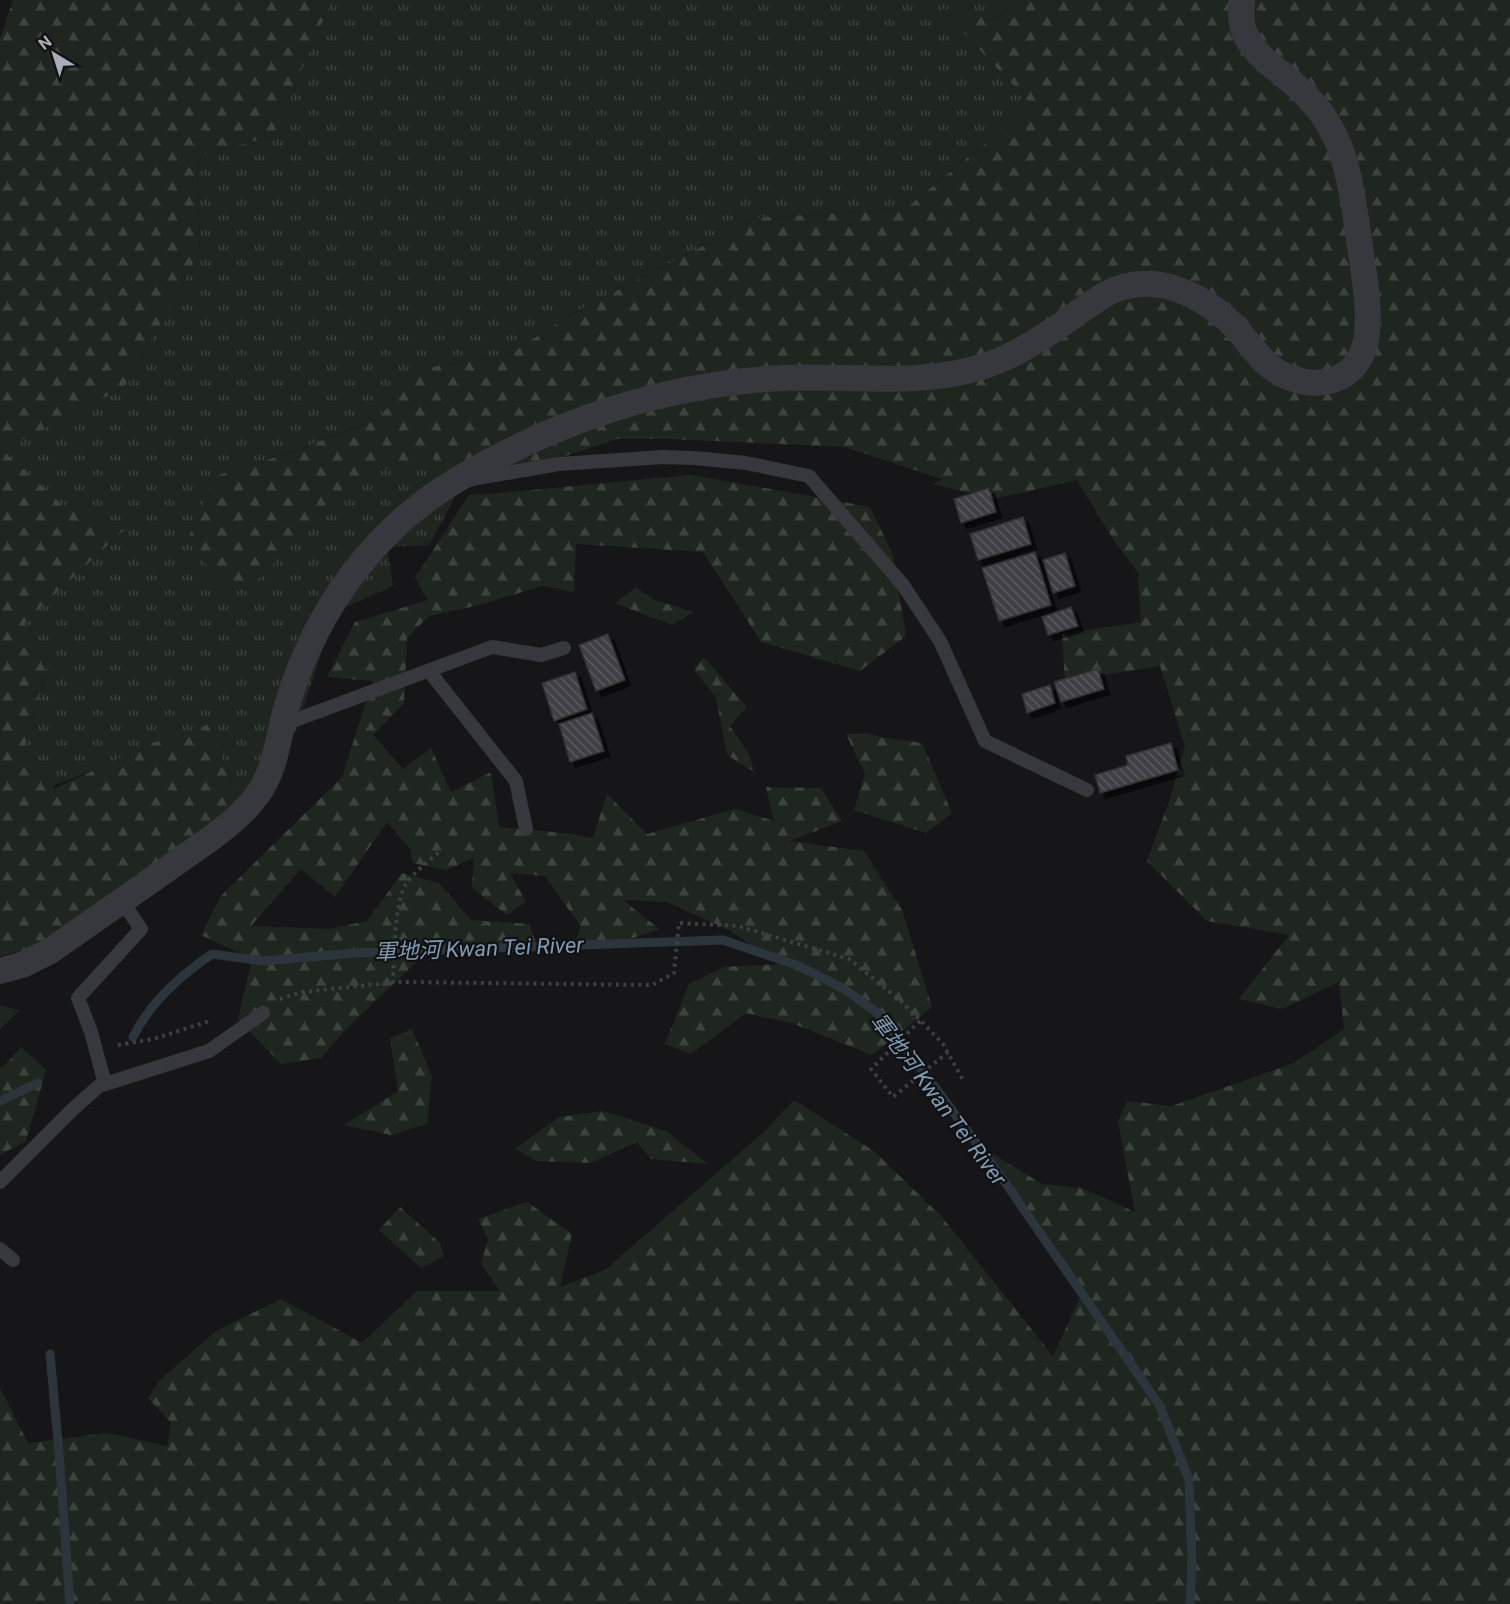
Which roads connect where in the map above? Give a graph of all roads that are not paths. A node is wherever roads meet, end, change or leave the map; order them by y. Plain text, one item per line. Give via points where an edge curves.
1 (1242, 0) edge
2 (453, 482) junction
3 (564, 648) dead end
4 (429, 671) junction
5 (282, 725) junction
6 (1087, 790) dead end
7 (526, 829) dead end
8 (122, 901) junction
9 (0, 971) edge
10 (267, 1007) road end
11 (105, 1084) junction
12 (0, 1182) edge
13 (0, 1249) edge
14 (13, 1260) dead end

1 - 2 street via 1240,16 1249,42 1318,109 1336,136 1346,167 1362,257 1368,328 1356,364 1338,378 1313,384 1288,378 1264,362 1236,328 1203,302 1163,285 1138,283 1110,291 1028,345 984,366 917,377 782,378 699,387 576,422 530,440
2 - 5 street via 396,525 339,592 302,661
2 - 6 lane via 559,464 663,457 746,463 809,476 916,603 940,641 985,741
3 - 4 lane via 541,655 492,647
4 - 5 lane
4 - 7 lane via 516,781
5 - 8 street via 270,773 250,805
8 - 9 street via 37,959
8 - 11 lane via 141,929 78,998
10 - 11 lane via 209,1051
11 - 12 lane via 72,1110
13 - 14 lane

